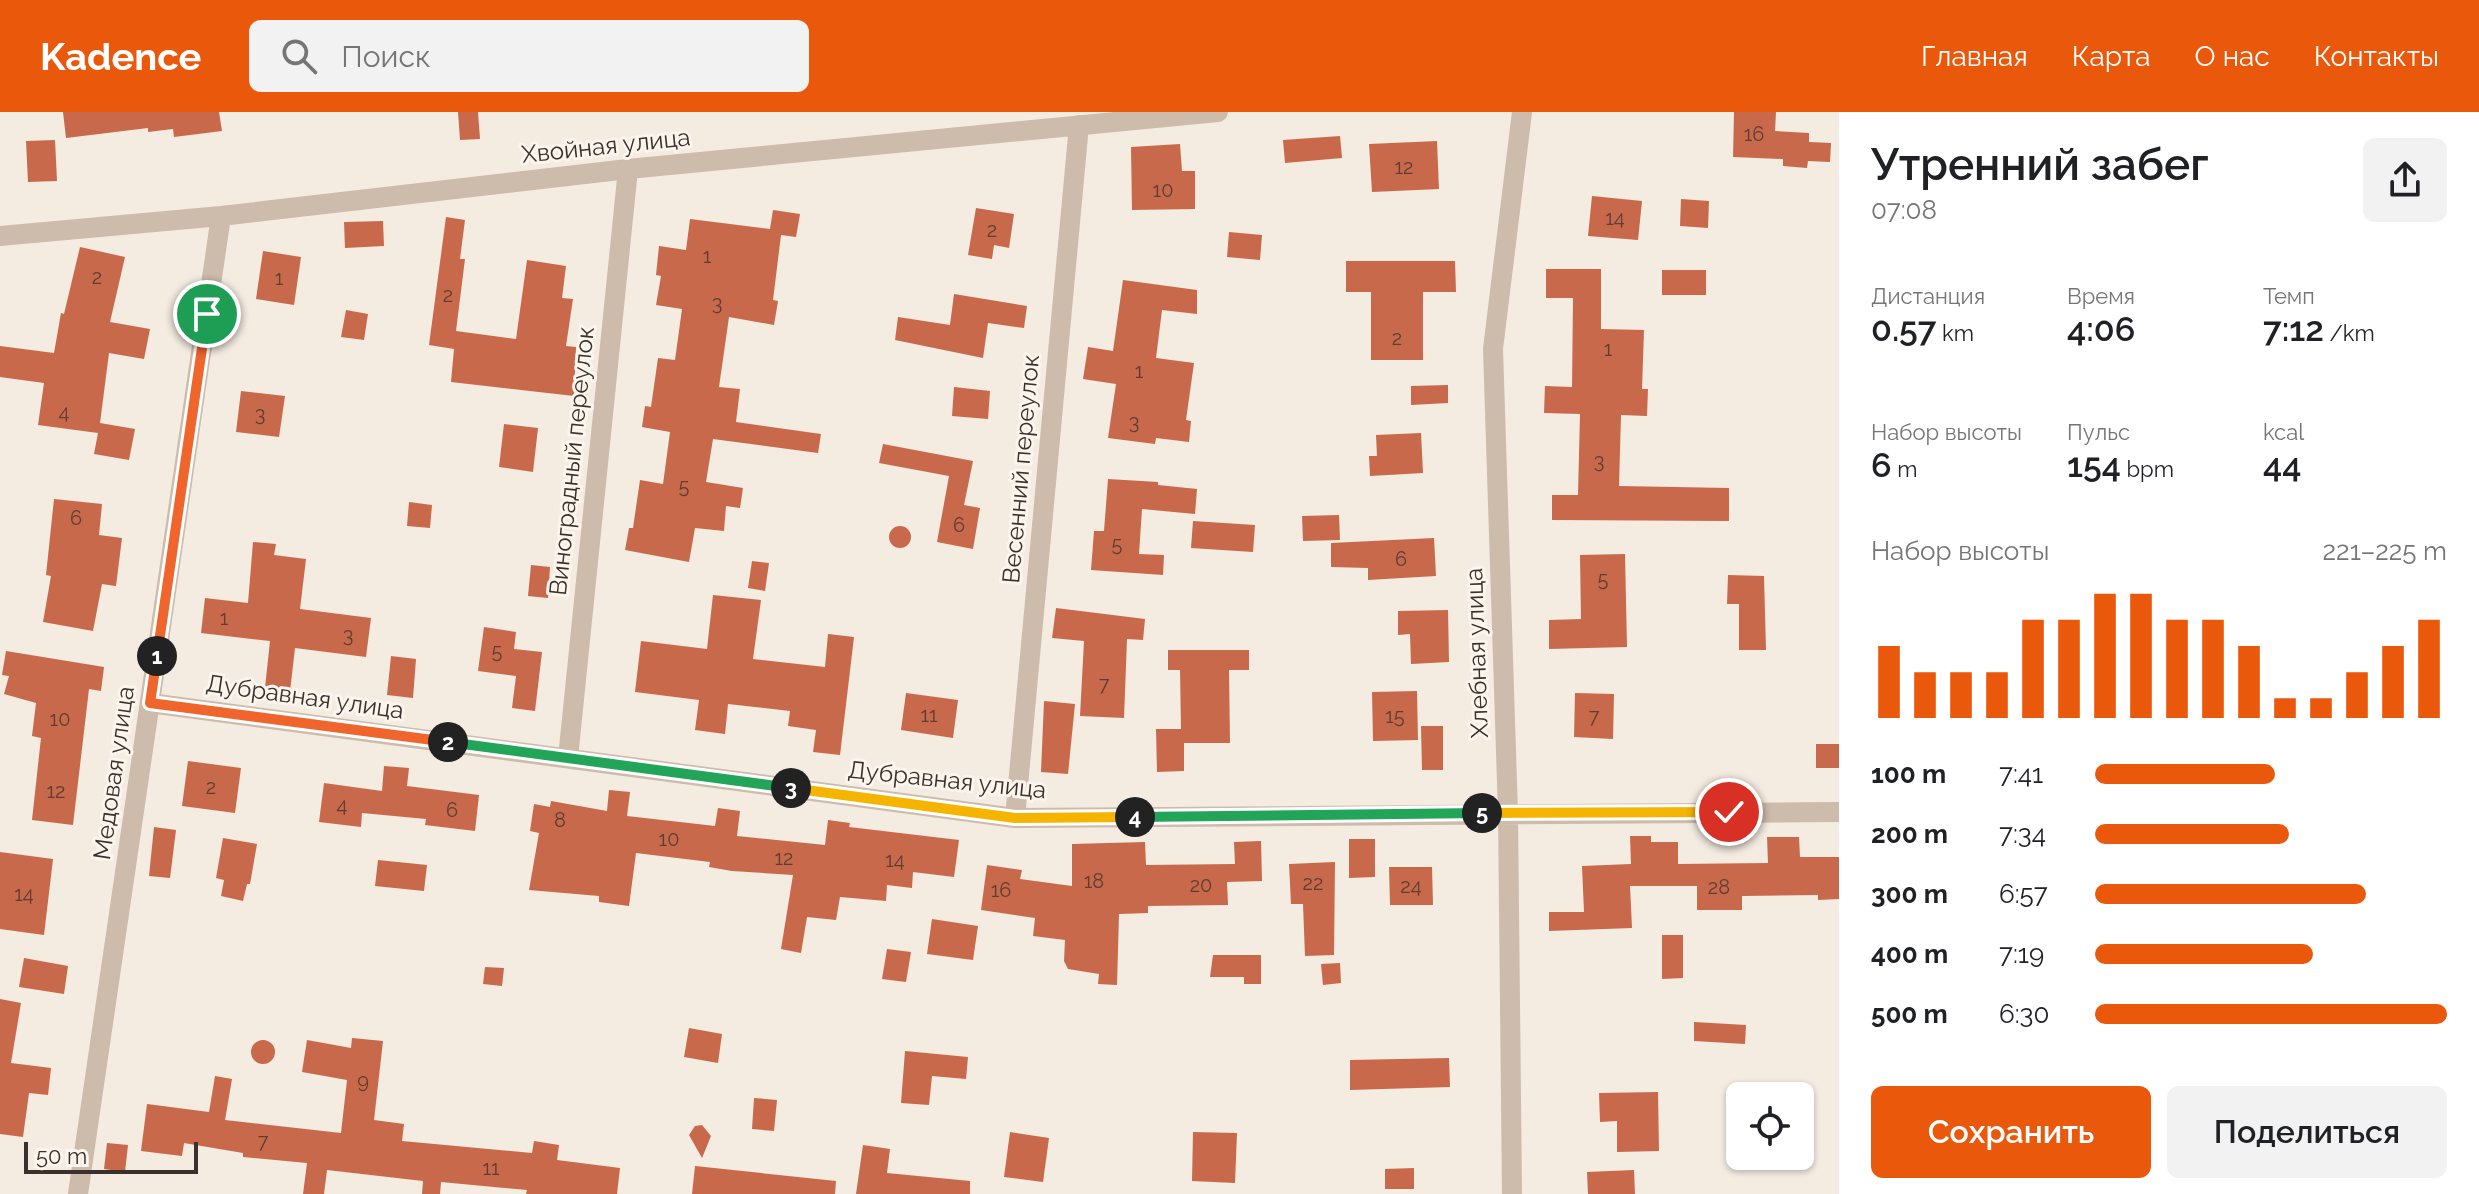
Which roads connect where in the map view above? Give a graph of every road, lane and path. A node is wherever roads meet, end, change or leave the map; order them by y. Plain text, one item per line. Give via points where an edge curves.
1 (1218, 112) edge
2 (1522, 112) edge
3 (1079, 125) junction
4 (628, 169) junction
5 (221, 216) junction
6 (0, 236) edge
7 (150, 703) junction
8 (568, 758) junction
9 (1839, 812) edge
10 (1508, 813) junction
11 (1015, 818) junction
12 (78, 1194) edge
13 (1512, 1194) edge

1 - 3 street, Хвойная улица
2 - 10 street, Хлебная улица via 1493,349
3 - 4 street, Хвойная улица
3 - 11 street, Весенний переулок
4 - 5 street, Хвойная улица
4 - 8 street, Виноградный переулок
5 - 6 street, Хвойная улица
5 - 7 street, Медовая улица
7 - 8 street, Дубравная улица
7 - 12 street, Медовая улица
8 - 11 street, Дубравная улица
9 - 10 street, Дубравная улица
10 - 11 street, Дубравная улица
10 - 13 street, Хлебная улица

